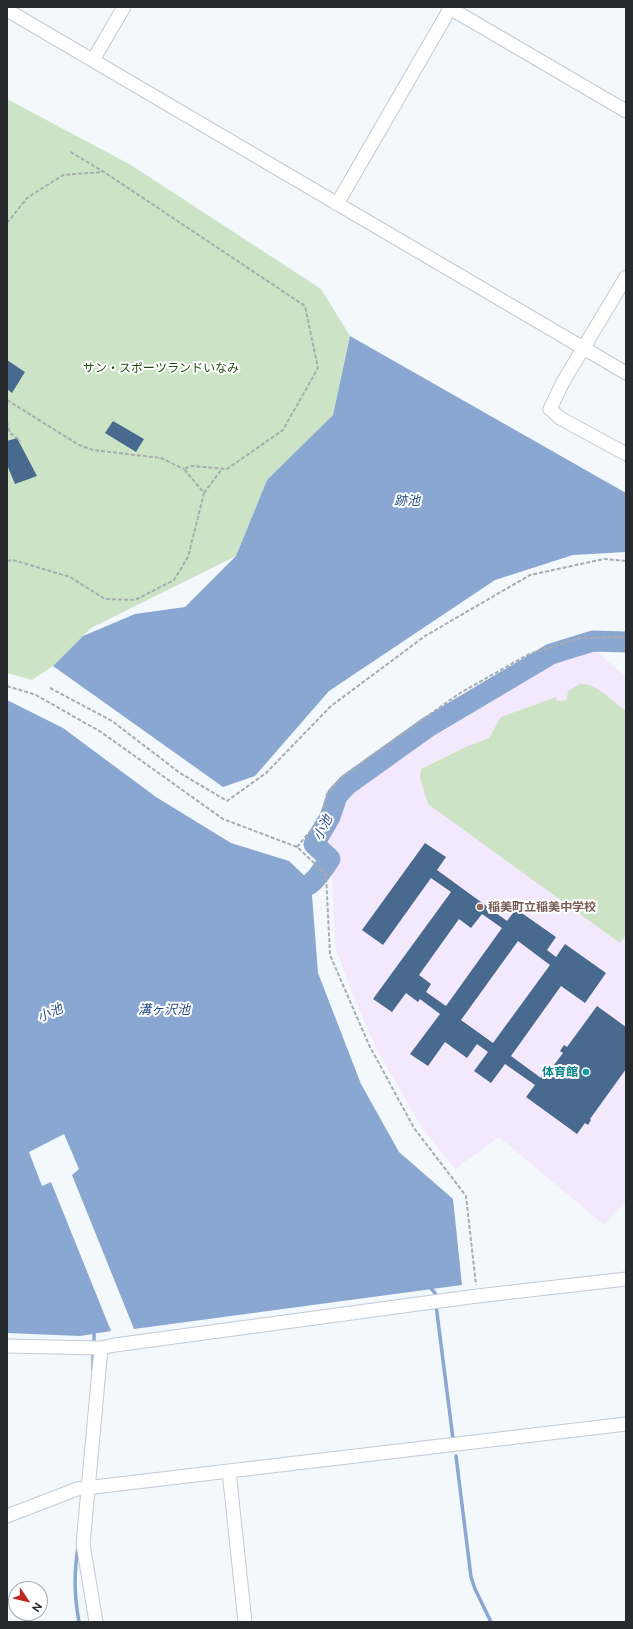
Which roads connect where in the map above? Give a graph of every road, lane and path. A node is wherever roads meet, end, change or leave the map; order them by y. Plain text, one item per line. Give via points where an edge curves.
1 (124, 7) edge
2 (450, 7) edge
3 (7, 10) edge
4 (93, 60) junction
5 (626, 110) edge
6 (69, 151) dead end
7 (104, 172) junction
8 (337, 204) junction
9 (7, 223) edge
10 (626, 277) edge
11 (584, 348) junction
12 (626, 373) edge
13 (7, 400) edge
14 (7, 422) edge
15 (20, 441) dead end
16 (626, 454) edge
17 (184, 469) junction
18 (222, 469) junction
19 (204, 493) junction
20 (7, 561) edge
21 (626, 561) edge
22 (626, 638) edge
23 (7, 686) edge
24 (50, 688) dead end
25 (297, 847) junction
26 (626, 1279) edge
27 (477, 1296) junction
28 (7, 1346) edge
29 (101, 1348) junction
30 (626, 1424) edge
31 (229, 1471) junction
32 (89, 1488) junction
33 (7, 1516) edge
34 (96, 1622) edge
35 (245, 1622) edge

1 - 4 street
2 - 5 street
2 - 8 street
3 - 4 street
4 - 8 street
6 - 7 path
7 - 9 path via 63,176 27,198
7 - 18 path via 305,306 318,368 283,430 227,469
8 - 11 street
10 - 11 street
11 - 12 street
11 - 16 street via 550,409 560,418
13 - 17 path via 72,441 93,450 161,458
14 - 15 path via 10,433
17 - 18 path via 191,466
17 - 19 path
18 - 19 path
19 - 20 path via 188,557 174,580 135,600 106,599 70,577 13,560
21 - 24 path via 604,559 530,575 425,636 331,706 266,773 228,801 180,773 112,721
22 - 25 path via 580,638 529,654 460,693 342,776 327,794 321,818
23 - 25 path via 36,695 101,732 223,819
25 - 27 path via 326,874 330,955 369,1045 414,1128 466,1196
26 - 27 street
27 - 29 street
28 - 29 street
29 - 32 street
30 - 31 street
31 - 32 street
31 - 35 street
32 - 33 street via 77,1489
32 - 34 street via 83,1544

